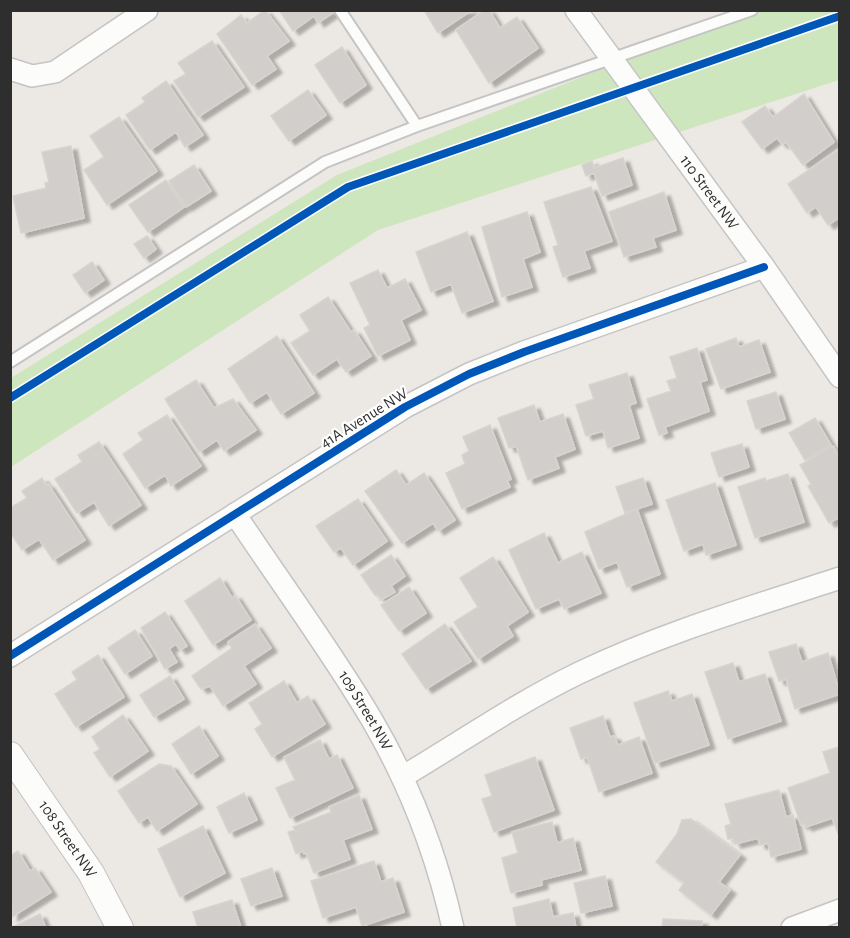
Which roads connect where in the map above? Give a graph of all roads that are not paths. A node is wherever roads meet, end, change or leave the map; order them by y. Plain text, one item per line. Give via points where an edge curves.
1 (147, 10) edge
2 (340, 10) edge
3 (576, 10) edge
4 (752, 10) edge
5 (613, 59) junction
6 (10, 69) edge
7 (417, 126) junction
8 (764, 267) junction
9 (10, 362) edge
10 (840, 377) edge
11 (235, 514) junction
12 (840, 578) edge
13 (10, 656) edge
14 (10, 755) edge
15 (402, 777) junction
16 (840, 910) edge
17 (814, 923) edge
18 (120, 927) edge
19 (453, 927) edge
20 (792, 927) edge

1 - 6 street via 55,72 32,76
2 - 7 lane
3 - 5 street, 110 Street NW
4 - 5 lane
5 - 7 lane
5 - 8 street, 110 Street NW
7 - 9 lane via 325,162
8 - 10 street, 110 Street NW
8 - 11 street, 41A Avenue NW via 469,374 405,407
11 - 13 street, 41A Avenue NW
11 - 15 street, 109 Street NW via 372,720
12 - 15 street via 680,631 580,673 532,697
14 - 18 street, 108 Street NW via 91,873
15 - 19 street, 109 Street NW via 445,894
16 - 17 street
17 - 20 street

